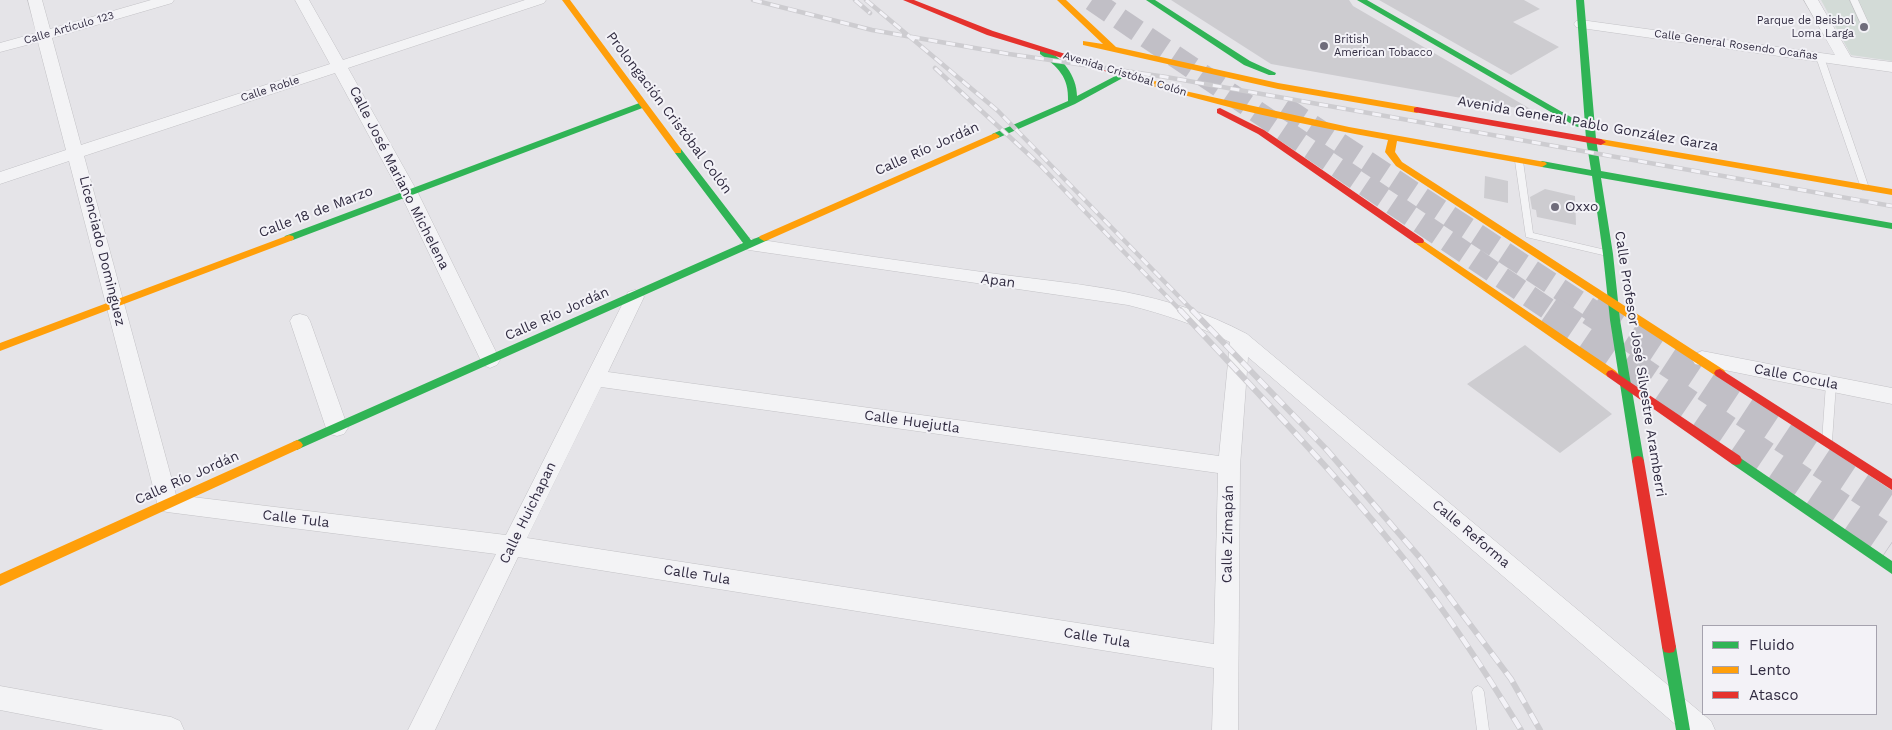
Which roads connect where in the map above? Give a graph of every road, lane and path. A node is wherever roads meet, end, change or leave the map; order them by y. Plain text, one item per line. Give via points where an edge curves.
1 (35, 0) edge
2 (167, 0) edge
3 (302, 0) edge
4 (539, 0) edge
5 (566, 0) edge
6 (907, 0) edge
7 (940, 0) edge
8 (1061, 0) edge
9 (1150, 0) edge
10 (1361, 0) edge
11 (1580, 0) edge
12 (1811, 0) edge
13 (1854, 0) edge
14 (927, 8) junction
15 (1864, 22) dead end
16 (1581, 24) junction
17 (45, 35) junction
18 (1078, 41) dead end
19 (0, 48) edge
20 (1040, 50) junction
21 (1114, 50) junction
22 (1820, 57) junction
23 (1845, 59) junction
24 (340, 66) junction
25 (1892, 66) edge
26 (1126, 74) junction
27 (1278, 86) joint
28 (1382, 92) dead end
29 (1183, 93) junction
30 (1072, 102) junction
31 (642, 105) junction
32 (1549, 119) dead end
33 (1589, 126) junction
34 (1393, 138) junction
35 (1591, 139) junction
36 (77, 152) junction
37 (1519, 161) junction
38 (1853, 169) junction
39 (1875, 172) dead end
40 (1597, 175) junction
41 (0, 178) edge
42 (1865, 188) junction
43 (1892, 192) edge
44 (409, 193) junction
45 (1892, 226) edge
46 (1529, 235) junction
47 (750, 244) junction
48 (1529, 249) junction
49 (1608, 254) junction
50 (635, 297) junction
51 (114, 304) junction
52 (1614, 304) junction
53 (300, 322) dead end
54 (1240, 339) junction
55 (0, 348) edge
56 (1699, 359) junction
57 (490, 360) junction
58 (594, 378) junction
59 (1626, 384) junction
60 (1831, 384) junction
61 (1892, 396) edge
62 (337, 428) junction
63 (1826, 442) junction
64 (1230, 466) junction
65 (1892, 485) edge
66 (167, 503) junction
67 (512, 546) junction
68 (1892, 568) edge
69 (0, 580) edge
70 (1226, 658) junction
71 (1478, 692) dead end
72 (0, 698) edge
73 (1682, 721) edge
74 (171, 730) edge
75 (421, 730) edge
76 (1225, 730) edge
77 (1483, 730) edge
78 (1702, 730) edge

1 - 17 street, Licenciado Dominguez
2 - 17 street, Calle Artículo 123
3 - 24 street, Calle José Mariano Michelena
4 - 24 street, Calle Roble
5 - 31 main road, Prolongación Cristóbal Colón
6 - 14 main road, Avenida Cristóbal Colón
7 - 14 main road
8 - 21 main road
9 - 28 main road via 1247,63 1266,71 1291,79
10 - 33 main road
11 - 16 main road, Calle Profesor José Silvestre Aramberri
12 - 23 street
13 - 15 lane
14 - 20 main road, Avenida Cristóbal Colón
16 - 22 street, Calle General Rosendo Ocañas
16 - 33 main road, Calle Profesor José Silvestre Aramberri
17 - 19 street, Calle Artículo 123
17 - 36 street, Licenciado Dominguez
18 - 21 main road, Avenida Cristóbal Colón
20 - 26 main road, Avenida Cristóbal Colón
20 - 30 main road via 1064,69 1072,81
21 - 27 main road, Avenida Cristóbal Colón
22 - 23 street, Calle General Rosendo Ocañas
22 - 38 lane
23 - 25 street, Calle General Rosendo Ocañas
24 - 36 street, Calle Roble
24 - 44 street, Calle José Mariano Michelena
26 - 29 main road, Avenida Cristóbal Colón
26 - 30 main road, Calle Río Jordán
27 - 35 main road, Avenida General Pablo González Garza
29 - 34 main road, Avenida Cristóbal Colón
29 - 59 main road via 1260,132
30 - 47 main road, Calle Río Jordán
31 - 44 main road, Calle 18 de Marzo
31 - 47 main road, Prolongación Cristóbal Colón
32 - 33 main road
33 - 35 main road, Calle Profesor José Silvestre Aramberri
34 - 37 main road
34 - 48 main road via 1390,152 1399,164
35 - 40 main road, Calle Profesor José Silvestre Aramberri
35 - 42 main road, Avenida General Pablo González Garza
36 - 41 street, Calle Roble
36 - 51 street, Licenciado Dominguez
37 - 40 main road
37 - 46 lane
38 - 39 main road
38 - 42 lane
40 - 45 main road
40 - 49 main road, Calle Profesor José Silvestre Aramberri
42 - 43 main road, Avenida General Pablo González Garza
44 - 51 main road, Calle 18 de Marzo
44 - 57 street, Calle José Mariano Michelena
46 - 48 lane
46 - 49 lane
47 - 50 main road, Calle Río Jordán
47 - 54 street, Apan via 1147,301 1200,317
48 - 52 main road
49 - 52 main road, Calle Profesor José Silvestre Aramberri
50 - 57 main road, Calle Río Jordán
50 - 58 street, Calle Huichapan
51 - 55 main road, Calle 18 de Marzo
51 - 66 street, Licenciado Dominguez
52 - 56 main road
52 - 59 main road, Calle Profesor José Silvestre Aramberri
53 - 62 street
54 - 64 street, Calle Zimapán
54 - 73 street, Calle Reforma
56 - 60 street, Calle Cocula
56 - 63 main road
57 - 62 main road, Calle Río Jordán
58 - 64 street, Calle Huejutla
58 - 67 street, Calle Huichapan
59 - 68 main road
59 - 73 main road, Calle Profesor José Silvestre Aramberri
60 - 61 street, Calle Cocula
60 - 63 lane
62 - 66 main road, Calle Río Jordán
63 - 65 main road
64 - 70 street, Calle Zimapán
66 - 67 street, Calle Tula
66 - 69 main road, Calle Río Jordán
67 - 70 street, Calle Tula
67 - 75 street, Calle Huichapan
70 - 76 street, Calle Zimapán
71 - 77 lane
72 - 74 street
73 - 78 street, Calle Reforma

